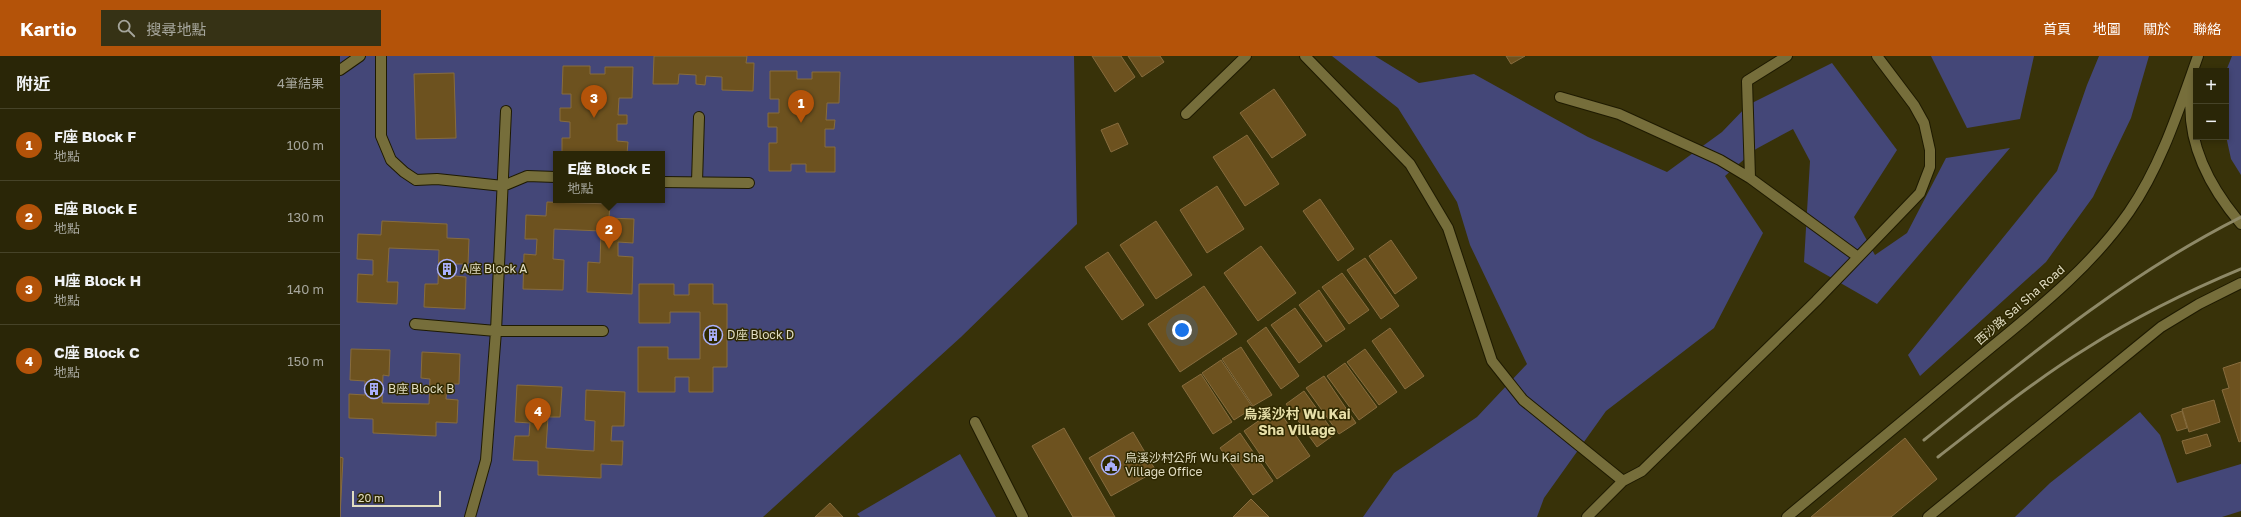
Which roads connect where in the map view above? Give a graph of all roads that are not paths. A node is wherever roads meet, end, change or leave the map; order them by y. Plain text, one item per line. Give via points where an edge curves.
1 (360, 56) edge
2 (381, 56) edge
3 (1246, 56) edge
4 (1305, 56) edge
5 (1787, 56) edge
6 (1877, 56) edge
7 (2198, 56) edge
8 (340, 70) edge
9 (1560, 97) dead end
10 (506, 111) dead end
11 (1186, 114) dead end
12 (699, 117) dead end
13 (553, 177) edge
14 (1750, 178) junction
15 (665, 182) edge
16 (697, 182) junction
17 (749, 183) dead end
18 (503, 186) junction
19 (2241, 224) edge
20 (1858, 257) junction
21 (2241, 283) edge
22 (415, 324) dead end
23 (496, 331) junction
24 (603, 331) dead end
25 (975, 422) dead end
26 (1623, 481) junction
27 (470, 517) edge
28 (1023, 517) edge
29 (1587, 517) edge
30 (1787, 517) edge
31 (1928, 517) edge

1 - 8 street
2 - 18 street via 382,136 392,160 416,180 437,179
3 - 11 street
4 - 26 street via 1410,164 1448,228 1492,361 1523,400
5 - 14 street via 1747,81
6 - 20 street via 1914,105 1924,123 1930,150 1930,167 1920,193
7 - 19 street via 2192,86 2191,114 2196,145 2206,174 2222,202
7 - 30 street, 西沙路 Sai Sha Road via 2151,173 2130,212 2098,252 2054,296
9 - 14 street via 1619,114 1720,160
10 - 18 street
12 - 16 street
13 - 18 street via 527,176
14 - 20 street
15 - 16 street
16 - 17 street
18 - 23 street
20 - 26 street via 1642,471
21 - 31 street via 2161,327
22 - 23 street
23 - 24 street
23 - 27 street via 486,460
25 - 28 street
26 - 29 street

